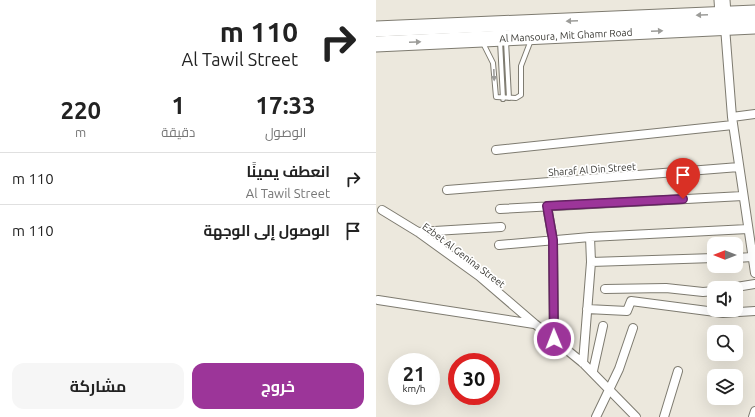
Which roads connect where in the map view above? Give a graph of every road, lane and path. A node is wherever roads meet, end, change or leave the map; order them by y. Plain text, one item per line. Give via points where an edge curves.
1 (755, 13) edge
2 (723, 14) edge
3 (755, 26) edge
4 (376, 29) edge
5 (532, 37) junction
6 (503, 38) junction
7 (481, 39) junction
8 (376, 44) edge
9 (509, 98) junction
10 (504, 99) junction
11 (755, 114) edge
12 (732, 121) junction
13 (496, 150) dead end
14 (739, 167) junction
15 (447, 190) dead end
16 (743, 196) junction
17 (547, 206) junction
18 (500, 209) dead end
19 (382, 210) dead end
20 (501, 227) dead end
21 (748, 229) junction
22 (418, 232) junction
23 (590, 236) junction
24 (553, 240) junction
25 (499, 245) dead end
26 (752, 257) junction
27 (707, 258) edge
28 (743, 258) edge
29 (591, 262) junction
30 (755, 273) edge
31 (755, 284) edge
32 (743, 286) edge
33 (606, 289) dead end
34 (707, 292) edge
35 (378, 300) dead end
36 (587, 308) junction
37 (755, 311) edge
38 (535, 324) junction
39 (603, 326) dead end
40 (633, 328) dead end
41 (554, 339) junction
42 (583, 363) junction
43 (678, 371) dead end
44 (593, 372) junction
45 (610, 390) junction
46 (755, 411) edge
47 (596, 417) edge
48 (636, 417) edge
49 (664, 417) edge
50 (753, 417) edge

1 - 2 highway, Al Mansoura, Mit Ghamr Road
2 - 3 highway, Al Mansoura, Mit Ghamr Road
2 -> 4 highway, Al Mansoura, Mit Ghamr Road
5 -> 2 highway, Al Mansoura, Mit Ghamr Road
2 - 12 street
5 - 6 highway, Al Mansoura, Mit Ghamr Road
5 - 9 lane via 521,66 521,95 518,98
6 - 7 highway, Al Mansoura, Mit Ghamr Road
6 - 9 lane
6 - 10 lane
8 -> 7 highway, Al Mansoura, Mit Ghamr Road
7 -> 10 lane via 492,60 495,96
9 - 10 lane
11 - 12 street
12 - 13 street
12 - 14 street
14 - 15 street, Sharaf Al Din Street
14 - 16 street
16 - 17 street
16 - 21 street
17 - 18 street
17 - 24 street
19 - 22 street, Ezbet Al Genina Street
20 - 22 street
21 - 23 street
21 - 26 street
22 - 38 street, Ezbet Al Genina Street via 479,276
23 - 24 street
23 - 29 street
24 - 25 street
24 - 41 street
26 - 28 street
26 - 30 street
27 - 29 street
29 - 36 street
31 - 32 street
33 - 34 street via 666,288
35 - 38 street
36 - 37 street via 627,311 632,301 723,313
36 - 42 street
38 - 41 street, Ezbet Al Genina Street
39 - 44 street
40 - 45 street
41 - 42 street, Ezbet Al Genina Street
42 - 44 street, Ezbet Al Genina Street
43 - 49 street
44 - 45 street, Ezbet Al Genina Street
45 - 47 street
45 - 48 street, Ezbet Al Genina Street
46 - 50 street

